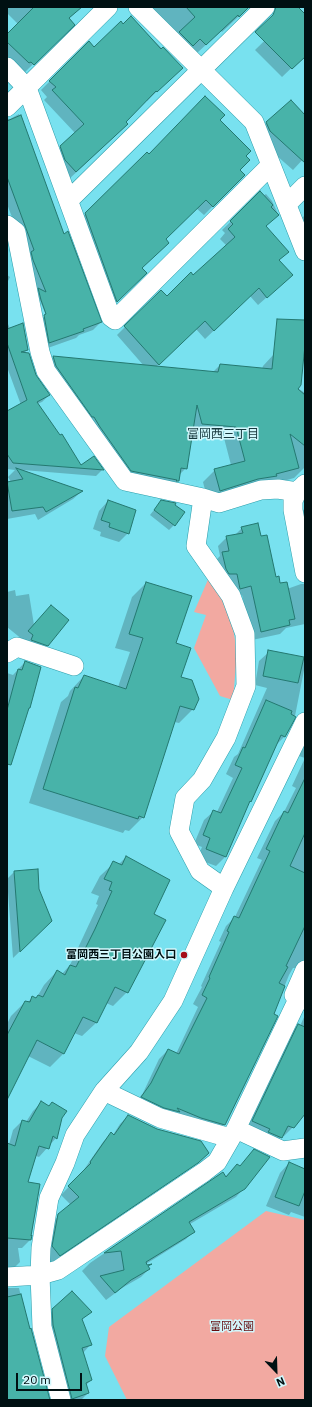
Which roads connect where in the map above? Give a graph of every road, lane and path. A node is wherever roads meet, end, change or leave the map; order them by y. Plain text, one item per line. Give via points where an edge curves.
1 (108, 7) edge
2 (138, 7) edge
3 (265, 7) edge
4 (7, 67) edge
5 (202, 70) junction
6 (28, 88) junction
7 (7, 107) edge
8 (271, 165) junction
9 (305, 186) edge
10 (69, 200) junction
11 (287, 204) junction
12 (7, 225) edge
13 (305, 251) edge
14 (301, 488) edge
15 (203, 498) junction
16 (305, 573) edge
17 (7, 653) edge
18 (74, 666) dead end
19 (305, 722) edge
20 (224, 888) junction
21 (305, 970) edge
22 (302, 998) edge
23 (104, 1091) junction
24 (233, 1134) junction
25 (305, 1148) edge
26 (40, 1275) junction
27 (7, 1277) edge
28 (61, 1400) edge

1 - 6 street
2 - 5 street
3 - 5 street
4 - 6 street
5 - 8 street via 254,122
5 - 10 street
6 - 7 street
6 - 10 street
8 - 10 street via 115,320 111,317
8 - 11 street
9 - 11 street
11 - 13 street
12 - 15 street via 16,232 46,371 125,481
14 - 15 street via 261,490 219,503
14 - 16 street via 292,501
15 - 20 street via 196,546 231,596 246,634 246,686 226,738 202,780 185,798 179,830 200,871
17 - 18 street via 17,647
19 - 20 street
20 - 23 street via 173,1001 139,1052
21 - 22 street via 294,995
22 - 24 street
23 - 24 street via 160,1118
23 - 26 street via 75,1135 49,1198 41,1248
24 - 25 street via 283,1151
24 - 26 street via 217,1162 204,1172 58,1270
26 - 27 street
26 - 28 street via 42,1327

